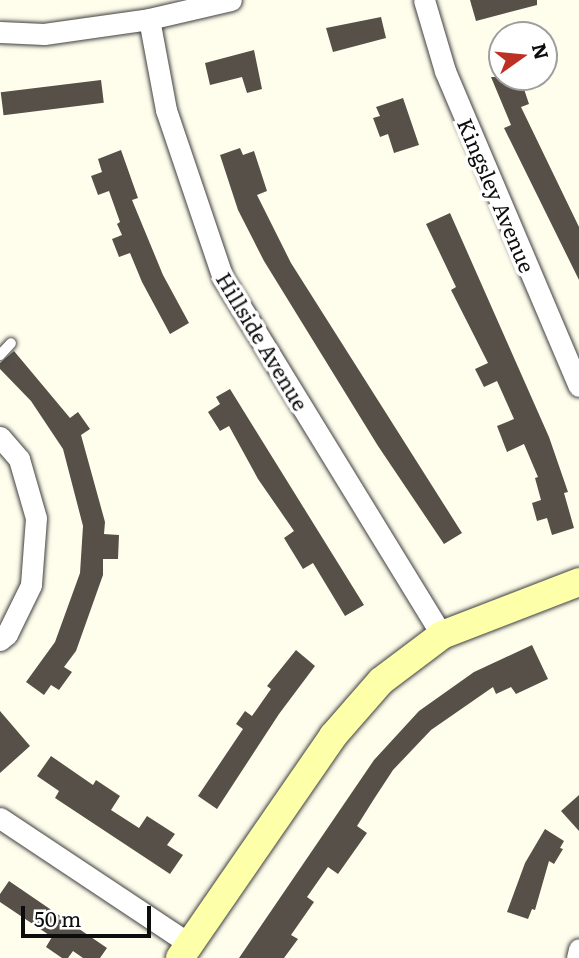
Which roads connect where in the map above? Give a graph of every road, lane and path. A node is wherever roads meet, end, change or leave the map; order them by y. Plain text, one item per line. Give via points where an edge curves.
1 (231, 0) edge
2 (424, 0) edge
3 (149, 19) junction
4 (0, 32) edge
5 (11, 343) dead end
6 (0, 355) edge
7 (579, 386) edge
8 (0, 437) edge
9 (579, 582) edge
10 (442, 635) junction
11 (0, 640) edge
12 (0, 818) edge
13 (579, 949) edge
14 (185, 951) edge
15 (577, 958) edge

1 - 3 street
2 - 7 street, Kingsley Avenue via 445,71
3 - 4 street via 44,34
3 - 10 street, Hillside Avenue via 166,110 223,278
5 - 6 lane
8 - 11 street via 19,459 36,518 31,585
9 - 10 street
10 - 14 street via 381,681 333,736
12 - 14 street
13 - 15 street

